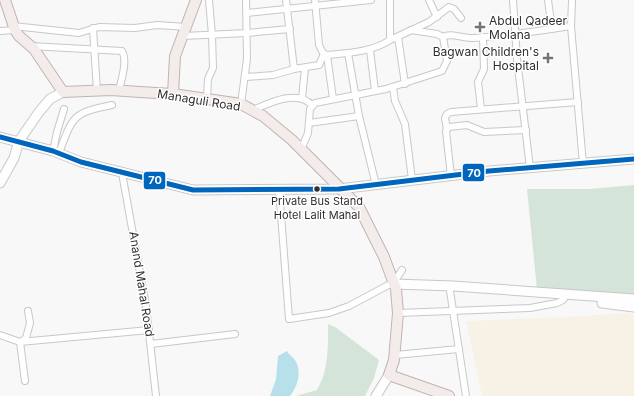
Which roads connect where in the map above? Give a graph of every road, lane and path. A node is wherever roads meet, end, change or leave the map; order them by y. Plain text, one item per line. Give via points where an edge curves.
1 (5, 0) edge
2 (194, 0) edge
3 (209, 0) edge
4 (246, 0) edge
5 (286, 0) edge
6 (371, 0) edge
7 (390, 0) edge
8 (429, 0) edge
9 (512, 0) edge
10 (548, 0) edge
11 (580, 0) edge
12 (572, 1) edge
13 (316, 3) edge
14 (287, 9) junction
15 (247, 13) junction
16 (437, 17) junction
17 (461, 18) dead end
18 (571, 26) junction
19 (14, 28) junction
20 (93, 28) junction
21 (290, 29) junction
22 (552, 29) junction
23 (411, 30) junction
24 (0, 31) edge
25 (185, 31) junction
26 (247, 33) junction
27 (515, 34) junction
28 (212, 35) junction
29 (398, 37) junction
30 (443, 37) junction
31 (483, 37) junction
32 (390, 40) junction
33 (30, 46) junction
34 (93, 49) junction
35 (370, 50) junction
36 (348, 53) junction
37 (326, 54) junction
38 (305, 68) junction
39 (294, 69) junction
40 (246, 77) junction
41 (405, 84) junction
42 (394, 87) junction
43 (97, 91) junction
44 (119, 91) junction
45 (374, 91) junction
46 (63, 92) junction
47 (173, 94) junction
48 (355, 94) junction
49 (207, 98) junction
50 (302, 98) junction
51 (333, 99) junction
52 (578, 102) junction
53 (242, 104) junction
54 (112, 105) dead end
55 (312, 105) junction
56 (523, 106) junction
57 (64, 109) dead end
58 (253, 110) junction
59 (481, 110) junction
60 (359, 116) junction
61 (309, 123) junction
62 (447, 129) junction
63 (526, 130) junction
64 (0, 137) edge
65 (19, 141) junction
66 (301, 150) junction
67 (56, 152) junction
68 (634, 159) edge
69 (582, 164) junction
70 (530, 168) junction
71 (122, 173) junction
72 (451, 176) junction
73 (412, 180) junction
74 (0, 183) edge
75 (376, 185) junction
76 (279, 189) junction
77 (339, 189) junction
78 (402, 270) dead end
79 (395, 285) junction
80 (450, 291) junction
81 (565, 297) junction
82 (634, 300) edge
83 (634, 307) edge
84 (28, 311) dead end
85 (454, 312) junction
86 (398, 313) junction
87 (149, 330) junction
88 (235, 334) dead end
89 (0, 335) edge
90 (20, 342) junction
91 (151, 344) junction
92 (459, 349) junction
93 (395, 355) junction
94 (389, 375) junction
95 (25, 380) dead end
96 (424, 391) edge
97 (156, 396) edge
98 (376, 396) edge
99 (449, 396) edge
100 (466, 396) edge

1 - 19 main road
2 - 25 main road
3 - 28 street
4 - 15 street
5 - 14 street
6 - 13 street
7 - 32 street
8 - 16 street
9 - 27 street
10 - 22 street
11 - 12 street
12 - 18 street
13 - 14 street
13 - 37 street via 319,45
14 - 15 street
14 - 21 street
15 - 26 street
16 - 17 street via 452,7
16 - 23 street
18 - 22 street
18 - 52 street
19 - 20 street via 79,33
19 - 24 street
19 - 33 main road
20 - 25 street via 157,25
20 - 34 street
21 - 26 street
21 - 39 street
22 - 27 street
23 - 29 street
23 - 30 street
25 - 28 street
25 - 47 main road via 175,56
26 - 28 street
26 - 40 street
27 - 31 street
27 - 56 street
28 - 49 street via 213,68 208,79
29 - 32 street
29 - 41 street
30 - 31 street
30 - 41 street via 447,61 442,71
31 - 59 street via 484,69 478,82
32 - 35 street
33 - 34 street
33 - 46 main road
34 - 43 street
34 - 44 street via 118,50 123,53
35 - 36 street
35 - 45 street
36 - 37 street
36 - 48 street
37 - 38 street via 318,65
37 - 51 street
38 - 39 street
38 - 50 street
39 - 40 street via 273,75
40 - 53 street
41 - 42 street
42 - 45 street
42 - 73 street via 395,101 405,124
43 - 44 main road, Managuli Road
43 - 46 main road, Managuli Road
44 - 47 main road, Managuli Road
45 - 48 street
46 - 65 street via 50,99
47 - 49 main road, Managuli Road
48 - 51 street
48 - 60 street
49 - 53 main road, Managuli Road
50 - 55 street
50 - 58 street via 281,100
51 - 55 street
52 - 56 street
52 - 69 street
53 - 58 main road, Managuli Road
54 - 67 street via 77,115
55 - 61 street
56 - 59 street
56 - 63 street
57 - 67 street via 57,132
58 - 66 main road, Managuli Road
59 - 62 street via 447,114
60 - 61 street
60 - 75 street
61 - 66 street
62 - 63 street via 466,125 484,132
62 - 72 street
63 - 70 street
64 - 65 street
65 - 67 street
65 - 74 street via 14,158
66 - 77 main road, Managuli Road
67 - 71 street
68 - 69 street
69 - 70 street
70 - 72 street
71 - 76 street via 193,190
71 - 87 street, Anand Mahal Road
72 - 73 street
73 - 75 street
75 - 77 street
76 - 77 street
76 - 79 street via 289,319 338,310
77 - 79 main road, Managuli Road via 359,208
78 - 79 street
79 - 80 street
79 - 81 street via 453,286
79 - 86 main road, Managuli Road
80 - 81 street
80 - 85 street
81 - 82 street
81 - 83 street
81 - 85 street via 557,303 530,308
84 - 90 street via 28,336
85 - 86 street
85 - 92 street
86 - 93 main road, Managuli Road
87 - 90 street
87 - 91 street, Anand Mahal Road
88 - 91 street
89 - 90 street
90 - 95 street
91 - 97 street, Anand Mahal Road
92 - 93 street
92 - 100 street
93 - 94 main road, Managuli Road
94 - 96 main road
94 - 98 street
96 - 99 main road

